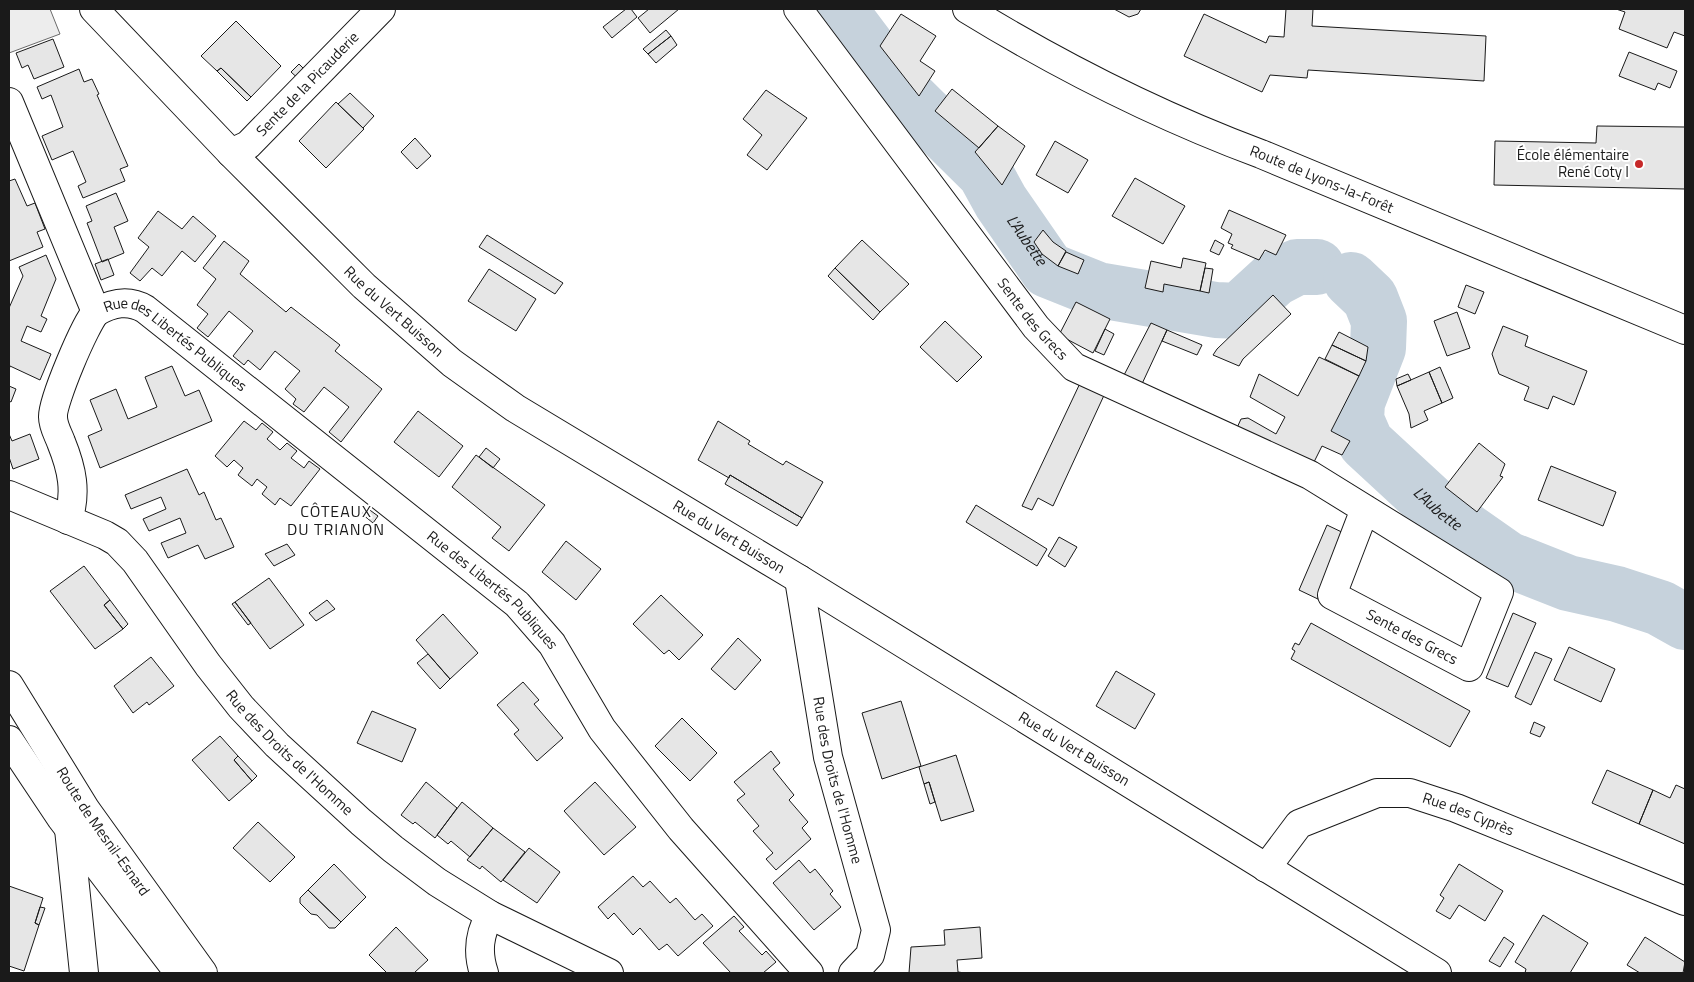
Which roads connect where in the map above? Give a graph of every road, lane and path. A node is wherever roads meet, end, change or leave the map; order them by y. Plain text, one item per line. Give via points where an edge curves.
1 (94, 9) edge
2 (380, 9) edge
3 (798, 9) edge
4 (967, 9) edge
5 (9, 102) edge
6 (230, 153) junction
7 (96, 312) junction
8 (1685, 330) edge
9 (9, 496) edge
10 (1365, 509) junction
11 (68, 520) junction
12 (799, 579) junction
13 (9, 685) edge
14 (9, 740) edge
15 (69, 829) junction
16 (1266, 868) junction
17 (1685, 901) edge
18 (490, 915) junction
19 (84, 973) edge
20 (179, 973) edge
21 (203, 973) edge
22 (484, 973) edge
23 (609, 973) edge
24 (809, 973) edge
25 (853, 973) edge
26 (1437, 973) edge

1 - 6 street, Rue du Vert Buisson
2 - 6 street, Sente de la Picauderie via 248,145
3 - 10 street, Sente des Grecs via 1036,327 1074,367 1310,475
4 - 8 street, Route de Lyons-la-Forêt via 1025,44 1211,135
5 - 7 street
6 - 12 street, Rue du Vert Buisson via 364,286 452,363 515,408
7 - 11 street via 86,325 54,406 54,424 70,466 74,493
7 - 24 street, Rue des Libertés Publiques via 118,303 145,309 517,604 552,644 602,729 675,822
9 - 11 street, Rue des Droits de l'Homme
10 - 10 street, Sente des Grecs via 1499,592 1469,667 1332,595
11 - 18 street, Rue des Droits de l'Homme via 105,535 126,552 208,665 277,745 393,849 437,882
12 - 16 street, Rue du Vert Buisson
12 - 25 street, Rue des Droits de l'Homme via 828,757 876,930 870,955
13 - 21 street, Route de Mesnil-Esnard via 86,810
14 - 15 street, Route de Mesnil-Esnard
15 - 19 street
15 - 20 street, Route de Mesnil-Esnard
16 - 17 street, Rue des Cyprès via 1299,824 1377,793 1410,793 1456,808
16 - 26 street, Rue du Vert Buisson
18 - 22 street via 480,934 480,960
18 - 23 street, Rue des Droits de l'Homme

